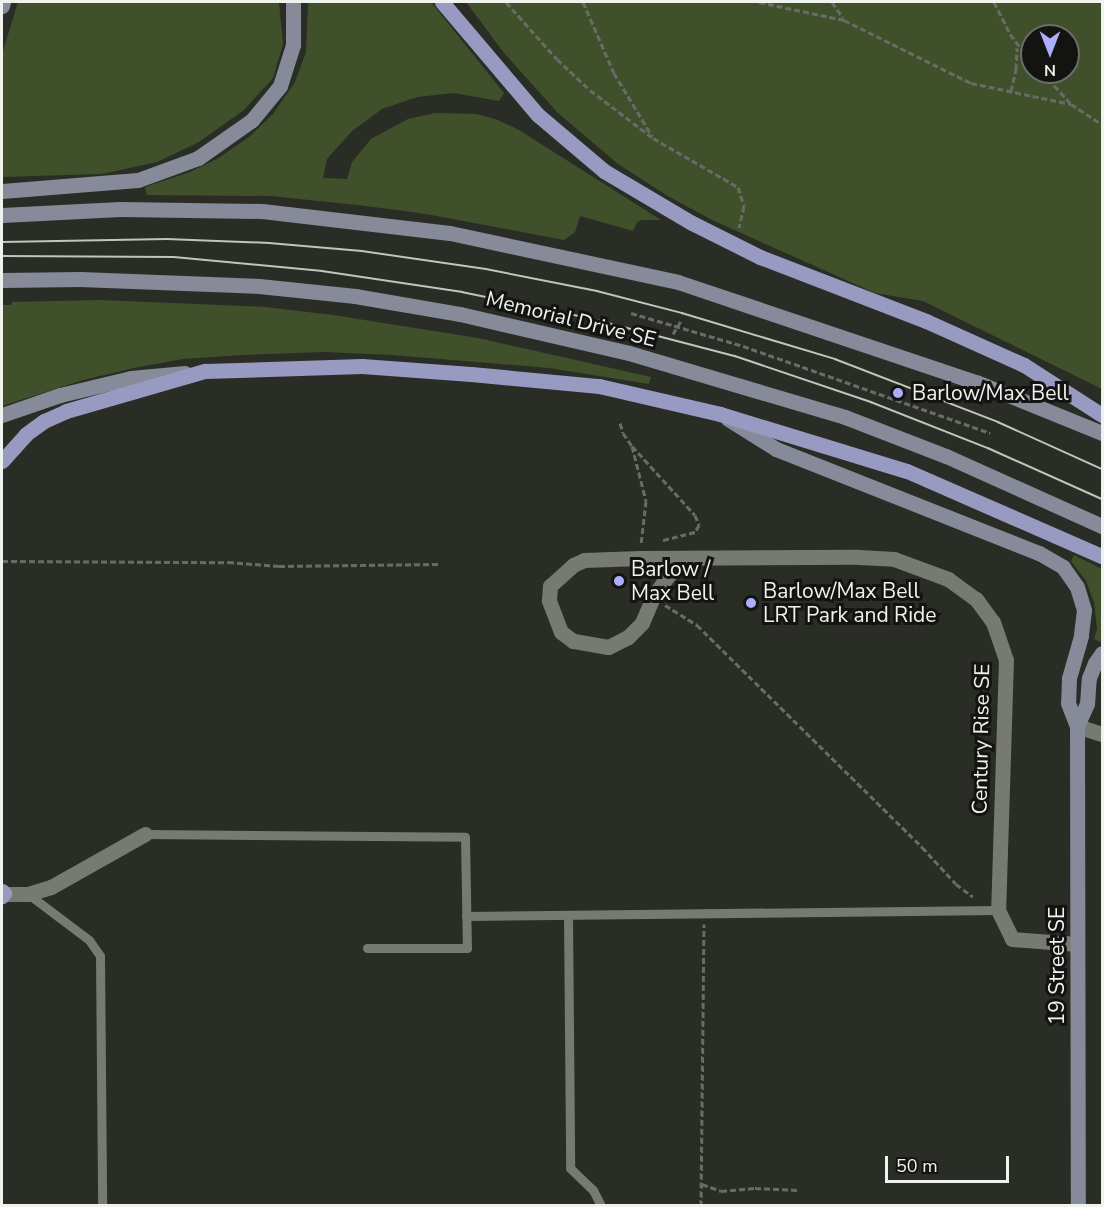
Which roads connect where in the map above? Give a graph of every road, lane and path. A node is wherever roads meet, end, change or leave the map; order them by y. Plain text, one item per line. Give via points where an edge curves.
1 (3, 2) edge
2 (292, 2) edge
3 (442, 2) edge
4 (506, 2) edge
5 (583, 2) edge
6 (759, 2) edge
7 (832, 2) edge
8 (994, 2) edge
9 (2, 6) edge
10 (844, 20) junction
11 (1016, 45) junction
12 (1020, 49) edge
13 (1053, 84) edge
14 (1011, 91) junction
15 (1071, 104) junction
16 (1102, 124) edge
17 (653, 138) junction
18 (6, 191) edge
19 (6, 214) edge
20 (739, 227) dead end
21 (3, 280) edge
22 (631, 313) dead end
23 (682, 319) dead end
24 (678, 326) junction
25 (673, 334) dead end
26 (205, 370) junction
27 (720, 414) junction
28 (2, 415) edge
29 (1102, 416) edge
30 (620, 423) dead end
31 (990, 433) dead end
32 (1102, 433) edge
33 (633, 446) junction
34 (2, 460) edge
35 (1102, 526) edge
36 (1102, 556) edge
37 (685, 559) junction
38 (2, 561) edge
39 (440, 564) dead end
40 (653, 597) junction
41 (1102, 653) edge
42 (1077, 726) junction
43 (1102, 734) edge
44 (145, 834) joint
45 (2, 893) edge
46 (28, 894) junction
47 (998, 910) junction
48 (704, 914) junction
49 (568, 915) junction
50 (466, 916) junction
51 (1077, 944) junction
52 (367, 948) dead end
53 (702, 1184) junction
54 (798, 1190) dead end
55 (102, 1206) edge
56 (601, 1206) edge
57 (702, 1206) edge
58 (1078, 1206) edge

1 - 9 main road
2 - 18 main road via 293,45 280,86 252,120 198,158 138,180
3 - 29 main road via 538,115 604,171 692,223 760,257 926,321 1024,365
4 - 17 path via 590,90
5 - 17 path via 615,73
6 - 10 path
7 - 10 path
8 - 11 path
10 - 14 path via 951,75
11 - 12 path
11 - 14 path
13 - 15 path
14 - 15 path
15 - 16 path
17 - 20 path via 738,187 744,206
19 - 32 main road via 120,209 262,211 450,233 678,282 965,378
21 - 35 main road, Memorial Drive SE via 259,286 355,296 460,314 629,353 845,417 946,456
22 - 24 path
23 - 24 path
24 - 25 path
24 - 31 path
26 - 27 main road via 362,366 471,374 599,386
26 - 28 main road via 131,378
26 - 34 main road via 66,411 26,434
27 - 36 main road via 907,471
27 - 42 main road via 776,449 1039,553 1063,567 1077,587 1084,610 1069,678 1068,703
30 - 33 path via 622,433
33 - 33 path via 646,501 641,545 695,532 699,525 695,516
37 - 40 street, Century Rise SE
37 - 40 street, Century Rise SE via 584,560 550,586 549,600 561,632 573,641 608,647 628,637 642,623
37 - 47 street, Century Rise SE via 894,559 948,579 976,599 993,622 1006,660
38 - 39 path via 228,562 279,566
40 - 47 path via 697,625 956,884
41 - 42 main road via 1089,678 1086,704
42 - 43 street
42 - 51 main road, 19 Street SE
44 - 46 street via 51,887
44 - 50 lane via 465,837
45 - 46 street
46 - 55 lane via 89,940 100,956
47 - 48 lane
47 - 51 street, Century Rise SE via 1012,939
48 - 49 lane
48 - 53 path
49 - 50 lane
49 - 56 lane via 570,1168 593,1190
50 - 52 lane via 466,948
51 - 58 main road, 19 Street SE
53 - 54 path via 721,1191
53 - 57 path

